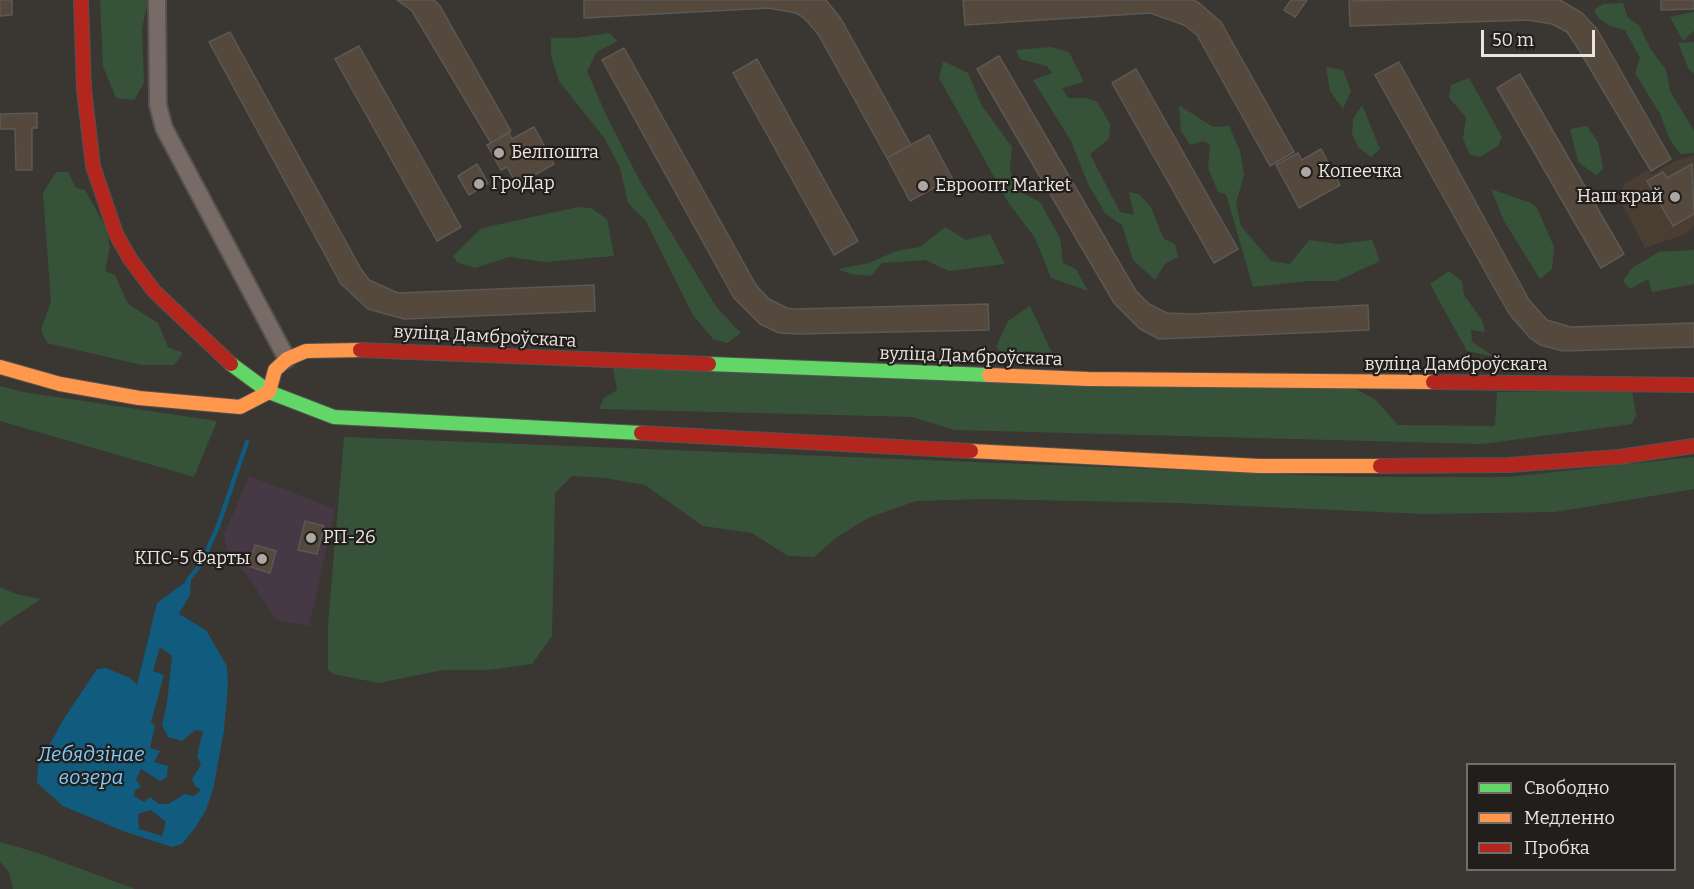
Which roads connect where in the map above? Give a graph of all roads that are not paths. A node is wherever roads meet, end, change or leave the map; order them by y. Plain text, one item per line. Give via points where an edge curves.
1 (81, 0) edge
2 (157, 0) edge
3 (287, 359) junction
4 (0, 367) edge
5 (1694, 385) edge
6 (268, 392) junction
7 (1694, 446) edge

1 - 6 main road via 84,89 93,166 116,234 154,291 210,347
2 - 3 street via 158,105 162,122
3 - 5 main road, вуліца Дамброўскага via 306,351 347,349 1088,379
3 - 6 main road via 275,370
4 - 6 main road via 60,384 150,399 240,407
6 - 7 main road via 341,418 1259,466 1508,465 1619,457

